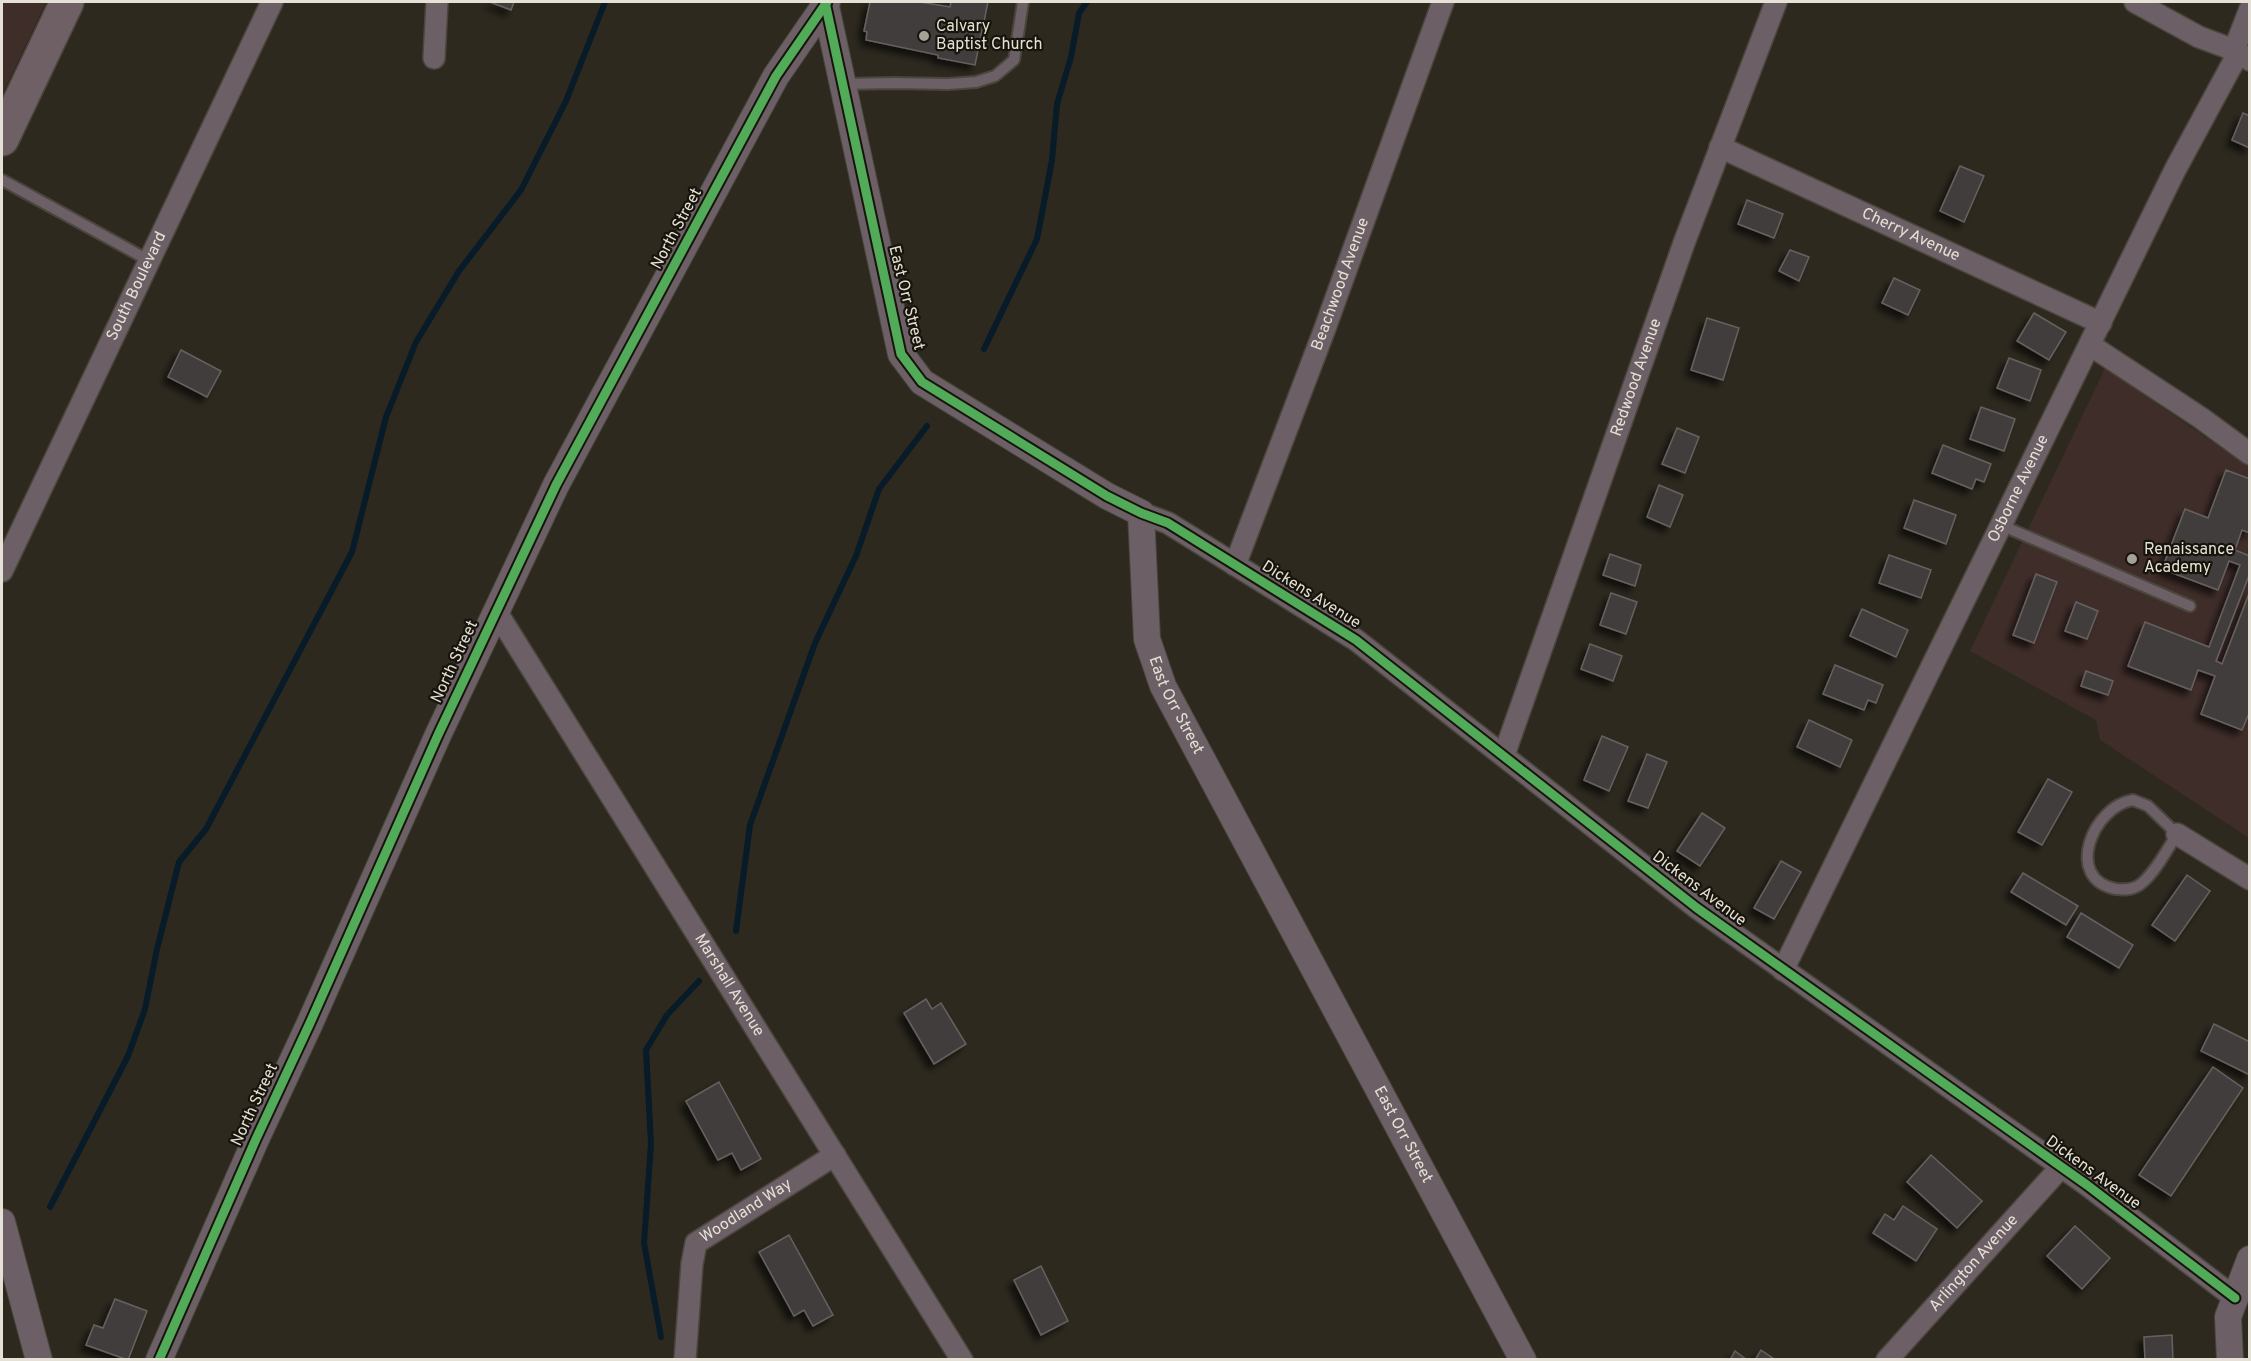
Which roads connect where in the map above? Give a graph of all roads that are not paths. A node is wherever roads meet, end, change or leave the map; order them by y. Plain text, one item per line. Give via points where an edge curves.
1 (67, 2) edge
2 (272, 2) edge
3 (437, 2) edge
4 (826, 2) edge
5 (1023, 2) edge
6 (1443, 2) edge
7 (1776, 2) edge
8 (2144, 4) edge
9 (2250, 9) edge
10 (2242, 55) edge
11 (434, 58) dead end
12 (843, 84) junction
13 (2, 139) edge
14 (1720, 147) junction
15 (2, 180) edge
16 (150, 261) junction
17 (2101, 323) junction
18 (2090, 345) junction
19 (2250, 454) edge
20 (1141, 513) junction
21 (2003, 526) junction
22 (1235, 565) junction
23 (2, 571) edge
24 (2190, 606) dead end
25 (495, 611) junction
26 (1504, 755) junction
27 (2177, 834) junction
28 (2250, 879) edge
29 (1784, 970) junction
30 (835, 1155) junction
31 (2061, 1167) junction
32 (2, 1222) edge
33 (2250, 1259) edge
34 (2235, 1298) junction
35 (39, 1359) edge
36 (159, 1359) edge
37 (685, 1359) edge
38 (962, 1359) edge
39 (1523, 1359) edge
40 (1887, 1359) edge
41 (2230, 1359) edge

1 - 13 main road
2 - 16 street, South Boulevard
3 - 11 street
4 - 12 street, East Orr Street
4 - 25 street, North Street via 776,76 556,484
5 - 12 lane via 1014,60 995,76 948,84
6 - 22 street, Beachwood Avenue
7 - 14 street, Redwood Avenue
8 - 10 street via 2199,37
9 - 10 street, Osborne Avenue
10 - 17 street, Osborne Avenue via 2234,62 2175,170
12 - 20 street, East Orr Street via 901,354 922,382
14 - 17 street, Cherry Avenue
14 - 26 street, Redwood Avenue
15 - 16 lane
16 - 23 street, South Boulevard
17 - 18 street, Osborne Avenue
18 - 19 street
18 - 21 street, Osborne Avenue
20 - 22 street, Dickens Avenue via 1168,523
20 - 39 street, East Orr Street via 1147,639 1162,686
21 - 24 lane
21 - 29 street, Osborne Avenue
22 - 26 street, Dickens Avenue via 1356,640
25 - 30 street, Marshall Avenue
25 - 36 street, North Street
26 - 29 street, Dickens Avenue via 1697,908
27 - 27 lane via 2148,806 2133,800 2121,802 2095,830 2088,844 2088,862 2095,878 2105,887 2126,891 2141,884
27 - 28 street
29 - 31 street, Dickens Avenue
30 - 37 street, Woodland Way via 696,1244
30 - 38 street, Marshall Avenue
31 - 34 street, Dickens Avenue
31 - 40 street, Arlington Avenue
32 - 35 street
33 - 34 street
34 - 41 street via 2228,1317

